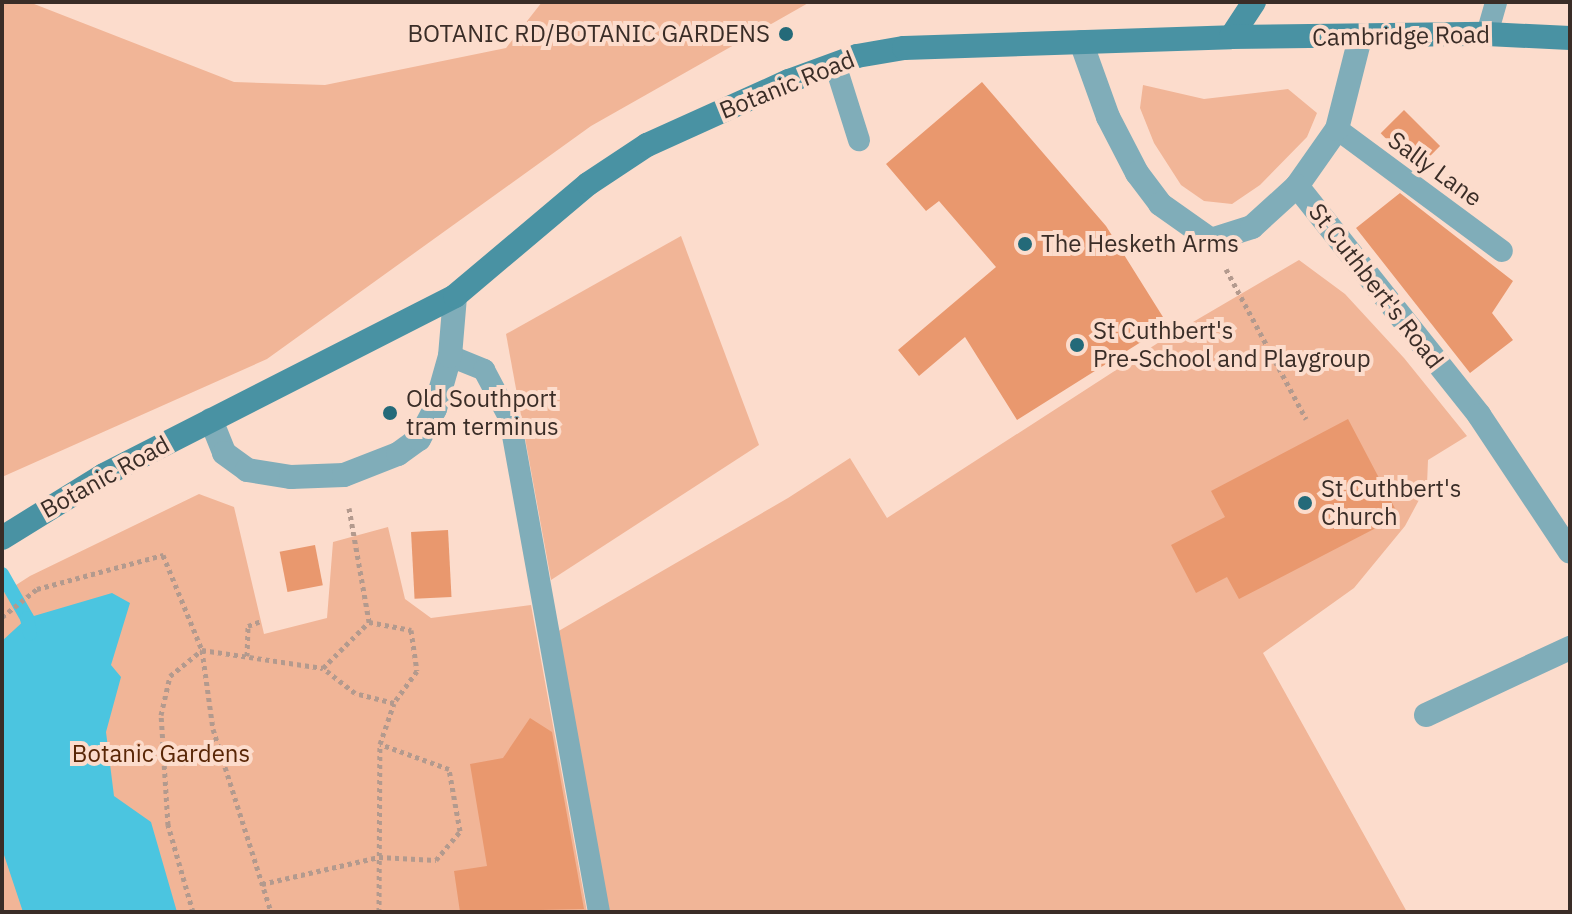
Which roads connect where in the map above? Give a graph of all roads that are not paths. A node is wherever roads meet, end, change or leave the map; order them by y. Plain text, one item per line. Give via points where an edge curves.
1 (1254, 2) edge
2 (1496, 2) edge
3 (1487, 34) junction
4 (1231, 37) junction
5 (1360, 38) junction
6 (1570, 38) edge
7 (1081, 42) junction
8 (835, 64) junction
9 (1337, 129) junction
10 (859, 140) dead end
11 (1297, 186) junction
12 (1502, 251) dead end
13 (455, 296) junction
14 (450, 356) junction
15 (211, 420) junction
16 (2, 538) edge
17 (1570, 552) edge
18 (1570, 648) edge
19 (1426, 715) dead end
20 (599, 912) edge

1 - 4 main road
2 - 3 lane
3 - 5 main road, Cambridge Road
3 - 6 main road, Cambridge Road
4 - 5 main road, Cambridge Road
4 - 7 main road, Botanic Road
5 - 9 street
7 - 8 main road, Botanic Road via 904,48
7 - 11 street, St Cuthbert's Road via 1108,117 1137,173 1160,204 1211,240 1252,227
8 - 10 lane
8 - 13 main road, Botanic Road via 647,145 588,184
9 - 11 street
9 - 12 lane, Sally Lane
11 - 17 street, St Cuthbert's Road via 1479,415
13 - 14 street
13 - 15 main road, Botanic Road
14 - 15 street via 435,409 419,439 367,469 291,477 247,470 224,453
14 - 20 lane via 484,370 510,419
15 - 16 main road, Botanic Road
18 - 19 street

